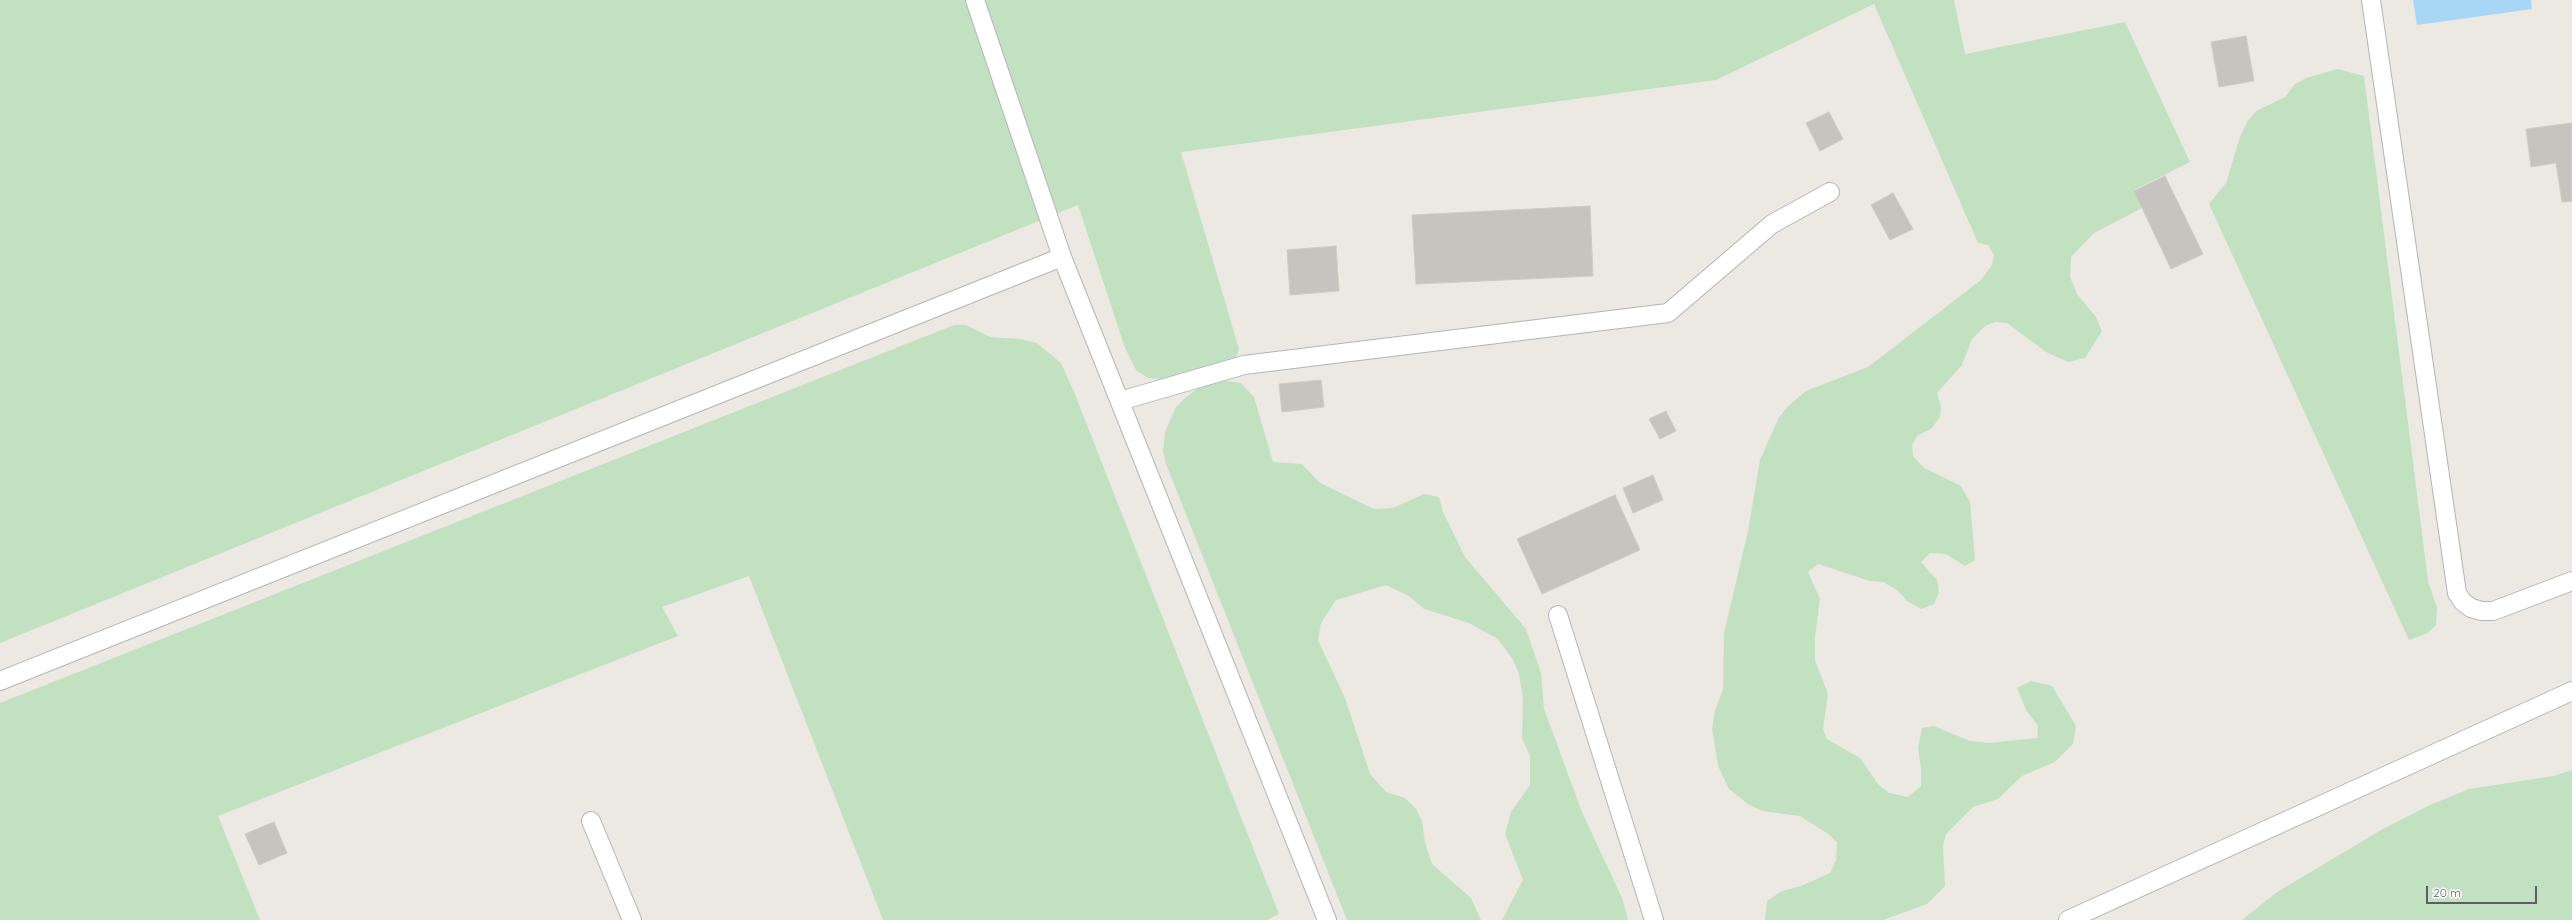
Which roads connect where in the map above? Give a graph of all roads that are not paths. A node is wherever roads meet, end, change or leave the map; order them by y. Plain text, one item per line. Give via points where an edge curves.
1 (975, 0) edge
2 (2371, 0) edge
3 (1830, 192) dead end
4 (1062, 257) junction
5 (1120, 401) junction
6 (2572, 581) edge
7 (1558, 615) dead end
8 (0, 681) edge
9 (2572, 691) edge
10 (591, 821) dead end
11 (1320, 918) edge
12 (632, 920) edge
13 (1654, 920) edge
14 (2068, 920) edge

1 - 4 lane
2 - 6 lane via 2457,593 2462,602 2471,608 2493,610
3 - 5 lane via 1772,224 1668,313 1244,364
4 - 5 lane
4 - 8 lane
5 - 11 lane
7 - 13 lane
9 - 14 lane
10 - 12 lane

